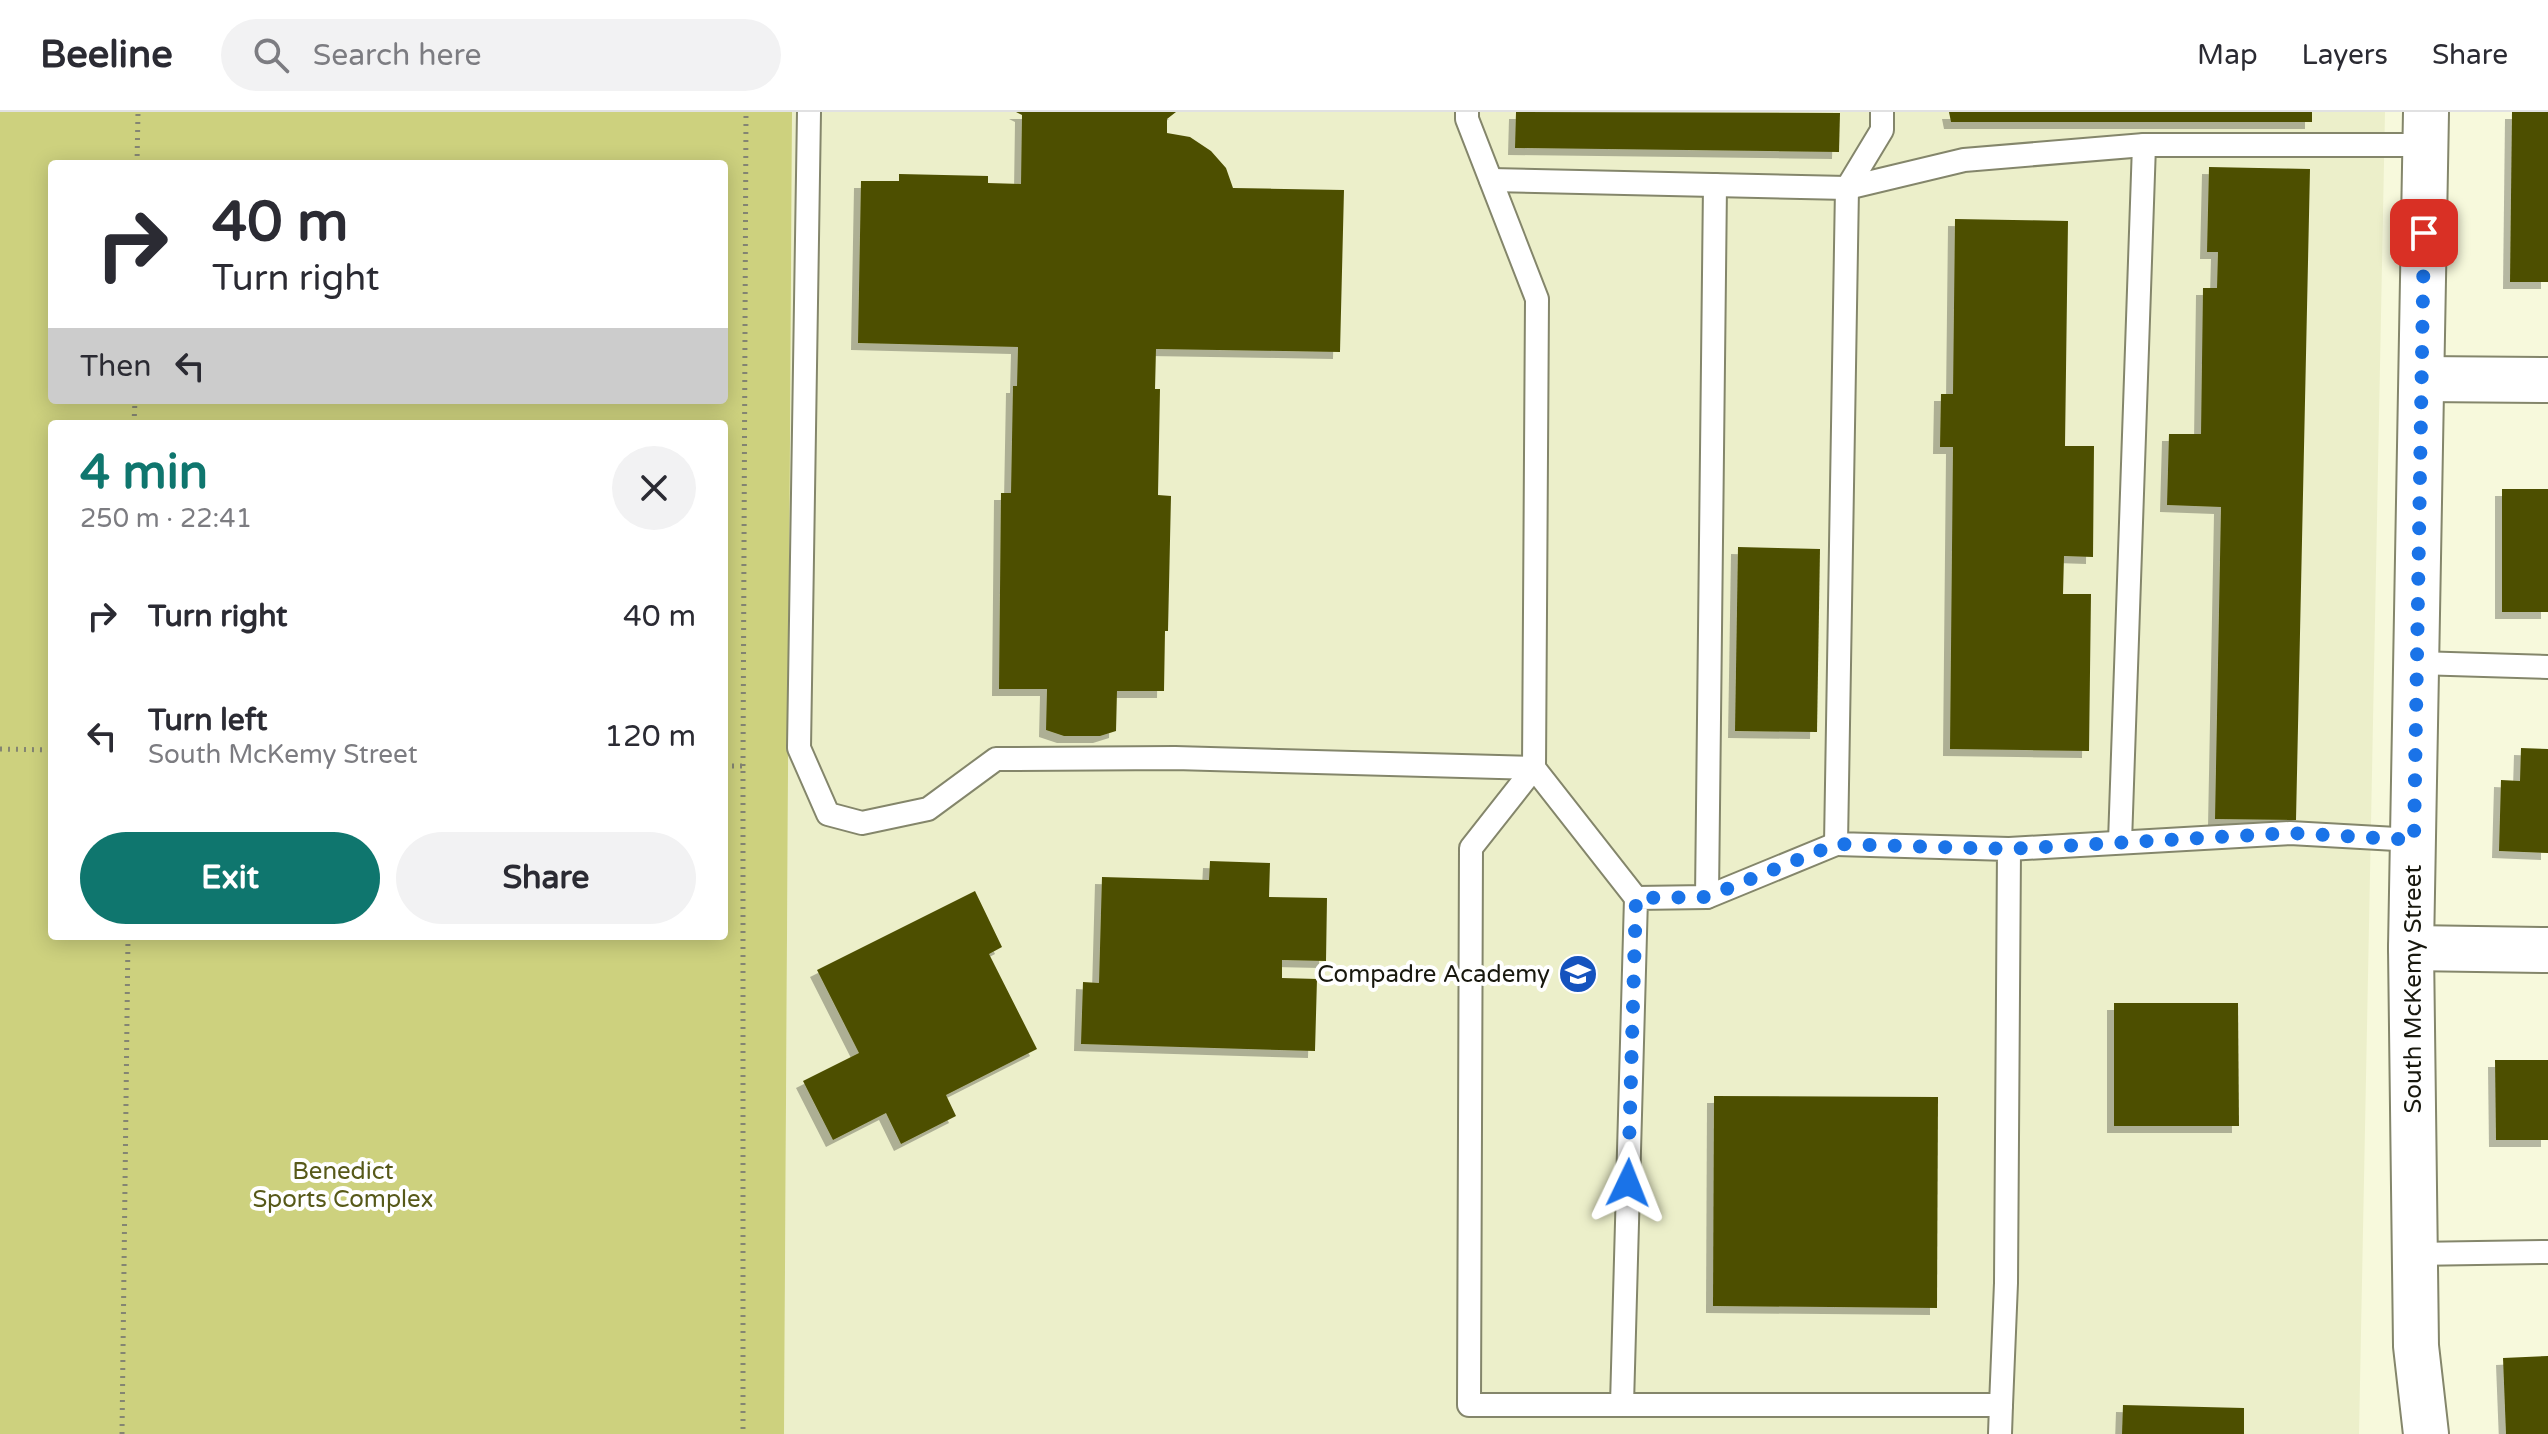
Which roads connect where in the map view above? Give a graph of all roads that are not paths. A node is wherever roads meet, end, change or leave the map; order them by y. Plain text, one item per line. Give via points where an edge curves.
1 (809, 112) edge
2 (1467, 112) edge
3 (1882, 112) edge
4 (2426, 128) edge
5 (2144, 145) junction
6 (1491, 180) junction
7 (1715, 185) junction
8 (1847, 188) junction
9 (2422, 379) junction
10 (2548, 380) edge
11 (2417, 663) junction
12 (2548, 667) edge
13 (1534, 768) junction
14 (2414, 840) junction
15 (2120, 842) junction
16 (1836, 844) junction
17 (2009, 849) junction
18 (1707, 897) junction
19 (1636, 898) junction
20 (2411, 948) junction
21 (2548, 950) edge
22 (2548, 1252) edge
23 (2413, 1254) junction
24 (1622, 1404) junction
25 (2001, 1405) junction
26 (2000, 1434) edge
27 (2426, 1434) edge

1 - 13 lane via 799,748 828,814 862,823 928,809 996,759
2 - 6 lane
3 - 8 lane via 1882,130
4 - 5 lane
4 - 9 street, South McKemy Street
5 - 8 lane via 1964,160
5 - 15 lane
6 - 7 lane
6 - 13 lane via 1537,299
7 - 8 lane
7 - 18 lane
8 - 16 lane
9 - 10 street
9 - 11 street, South McKemy Street
11 - 12 lane
11 - 14 street, South McKemy Street
13 - 19 lane
13 - 24 lane via 1471,848 1469,1405
14 - 15 lane via 2290,833
14 - 20 street, South McKemy Street
15 - 17 lane
16 - 17 lane
16 - 18 lane
17 - 25 lane
18 - 19 lane
19 - 24 lane
20 - 21 street
20 - 23 street, South McKemy Street
22 - 23 lane
23 - 27 street, South McKemy Street
24 - 25 lane
25 - 26 lane

